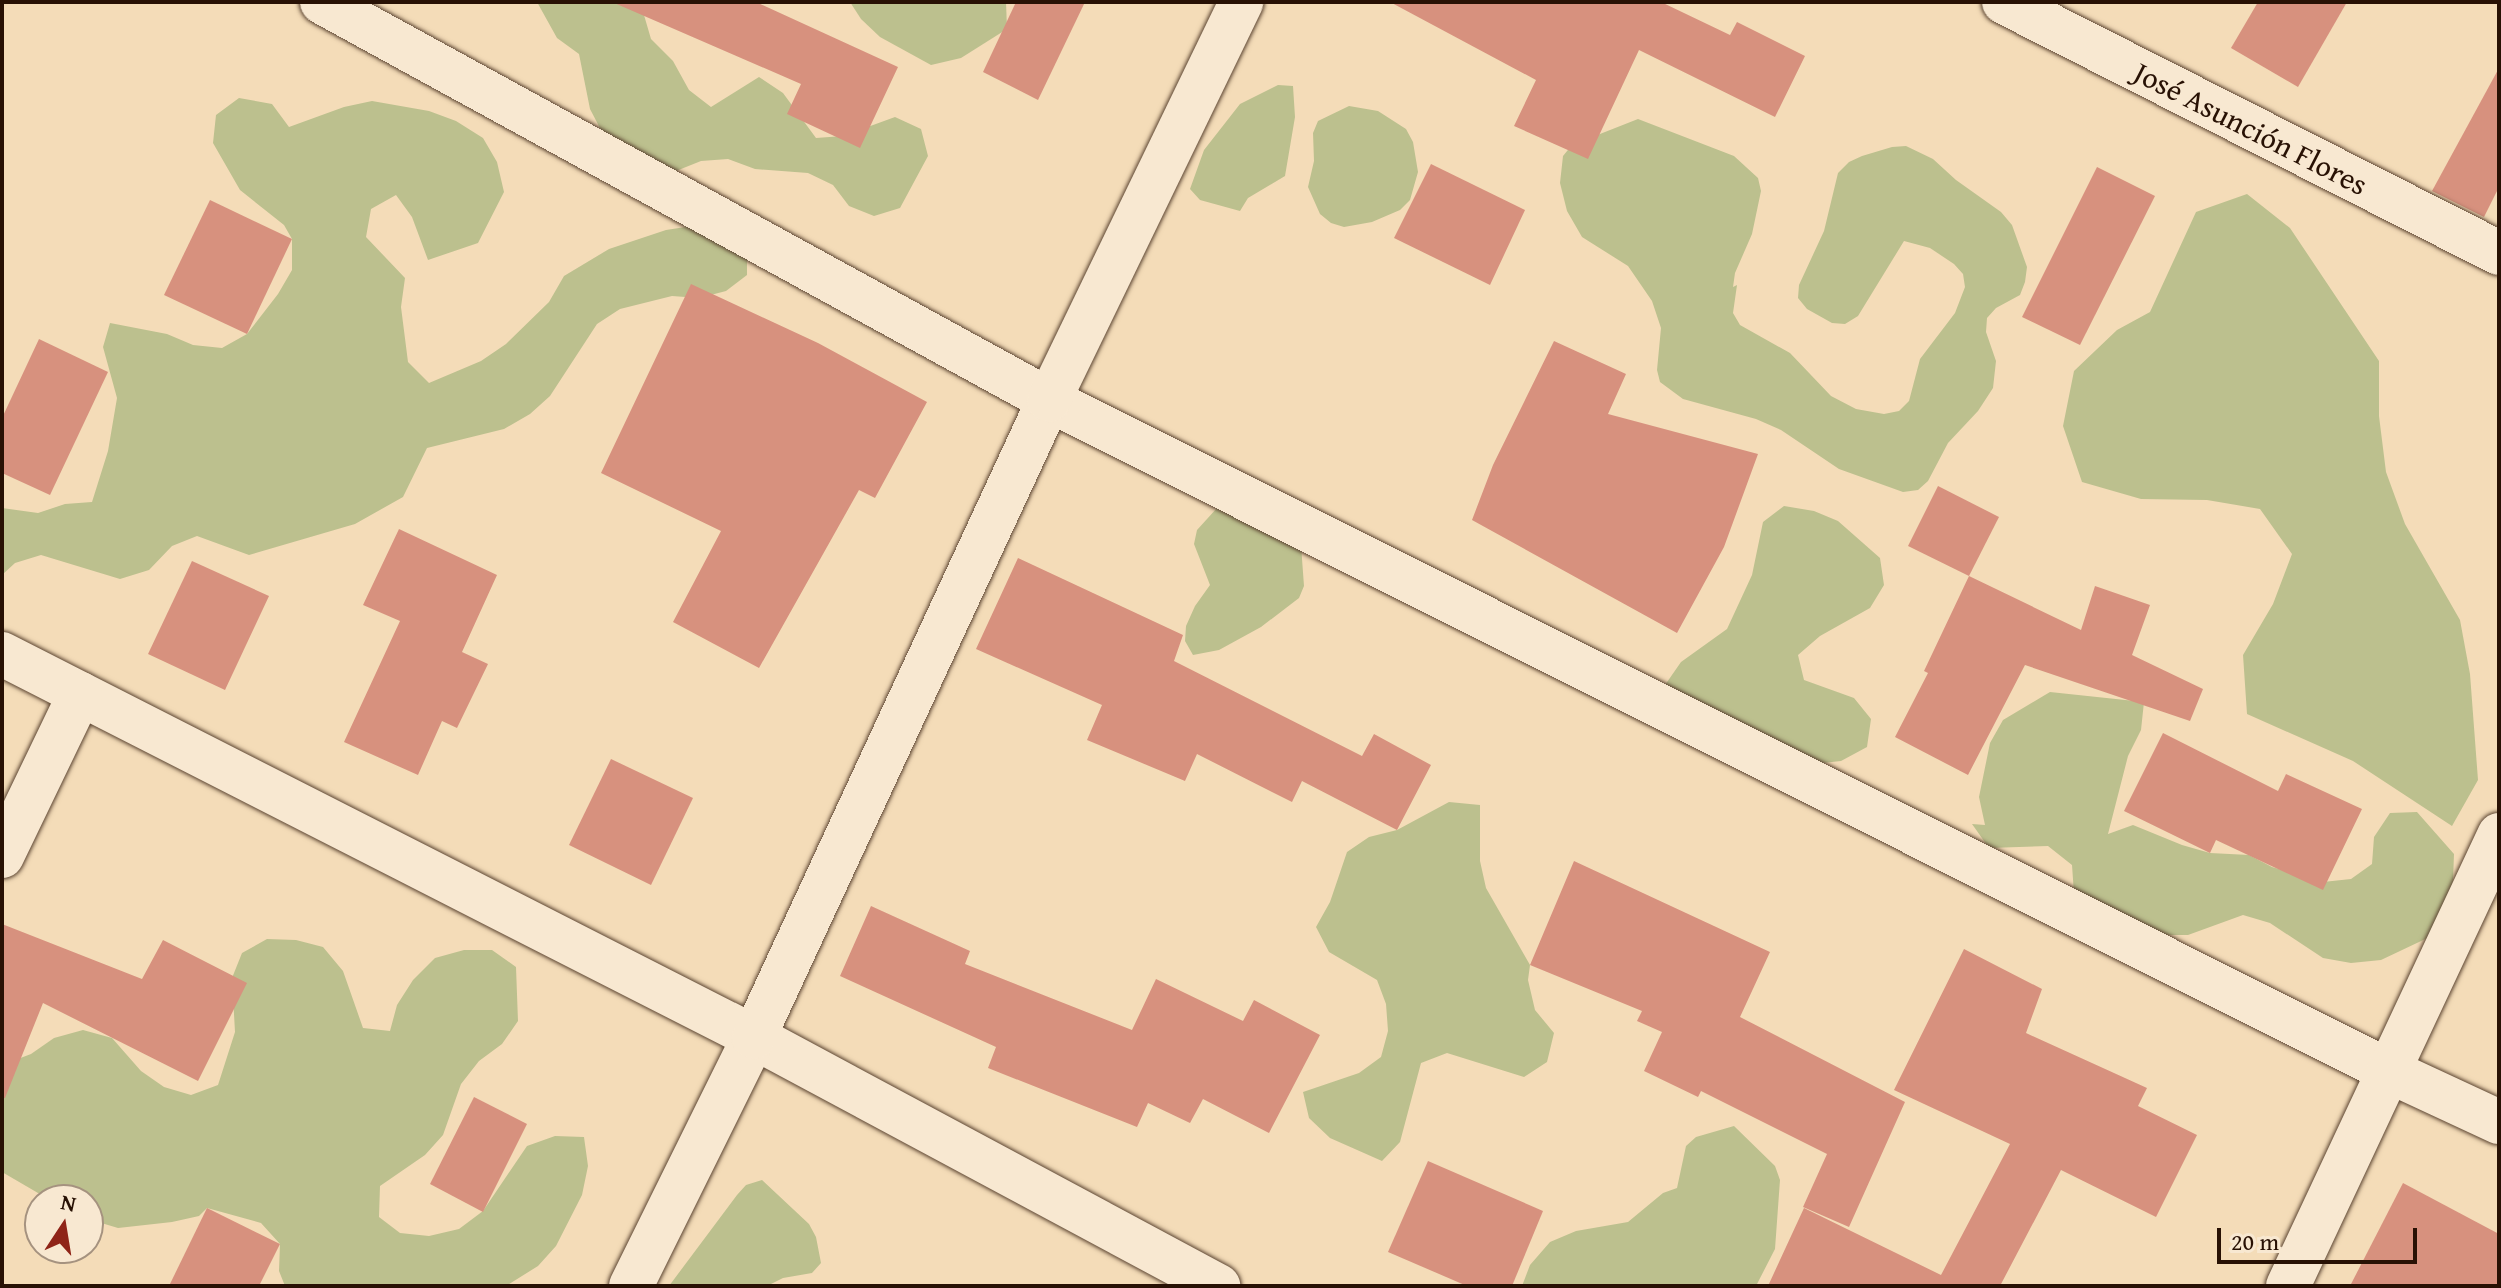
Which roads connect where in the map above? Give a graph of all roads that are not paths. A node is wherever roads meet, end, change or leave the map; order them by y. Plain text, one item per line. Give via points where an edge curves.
1 (322, 2) edge
2 (1241, 2) edge
3 (2004, 2) edge
4 (2499, 253) edge
5 (1049, 400) junction
6 (2, 654) edge
7 (80, 694) junction
8 (2499, 835) edge
9 (2, 856) edge
10 (754, 1037) junction
11 (2389, 1071) junction
12 (2499, 1122) edge
13 (631, 1286) edge
14 (1218, 1286) edge
15 (2288, 1286) edge

1 - 5 street
2 - 5 street
3 - 4 street, José Asunción Flores
5 - 10 street
5 - 11 street
6 - 7 street
7 - 9 street
7 - 10 street
8 - 11 street
10 - 13 street
10 - 14 street
11 - 12 street
11 - 15 street

